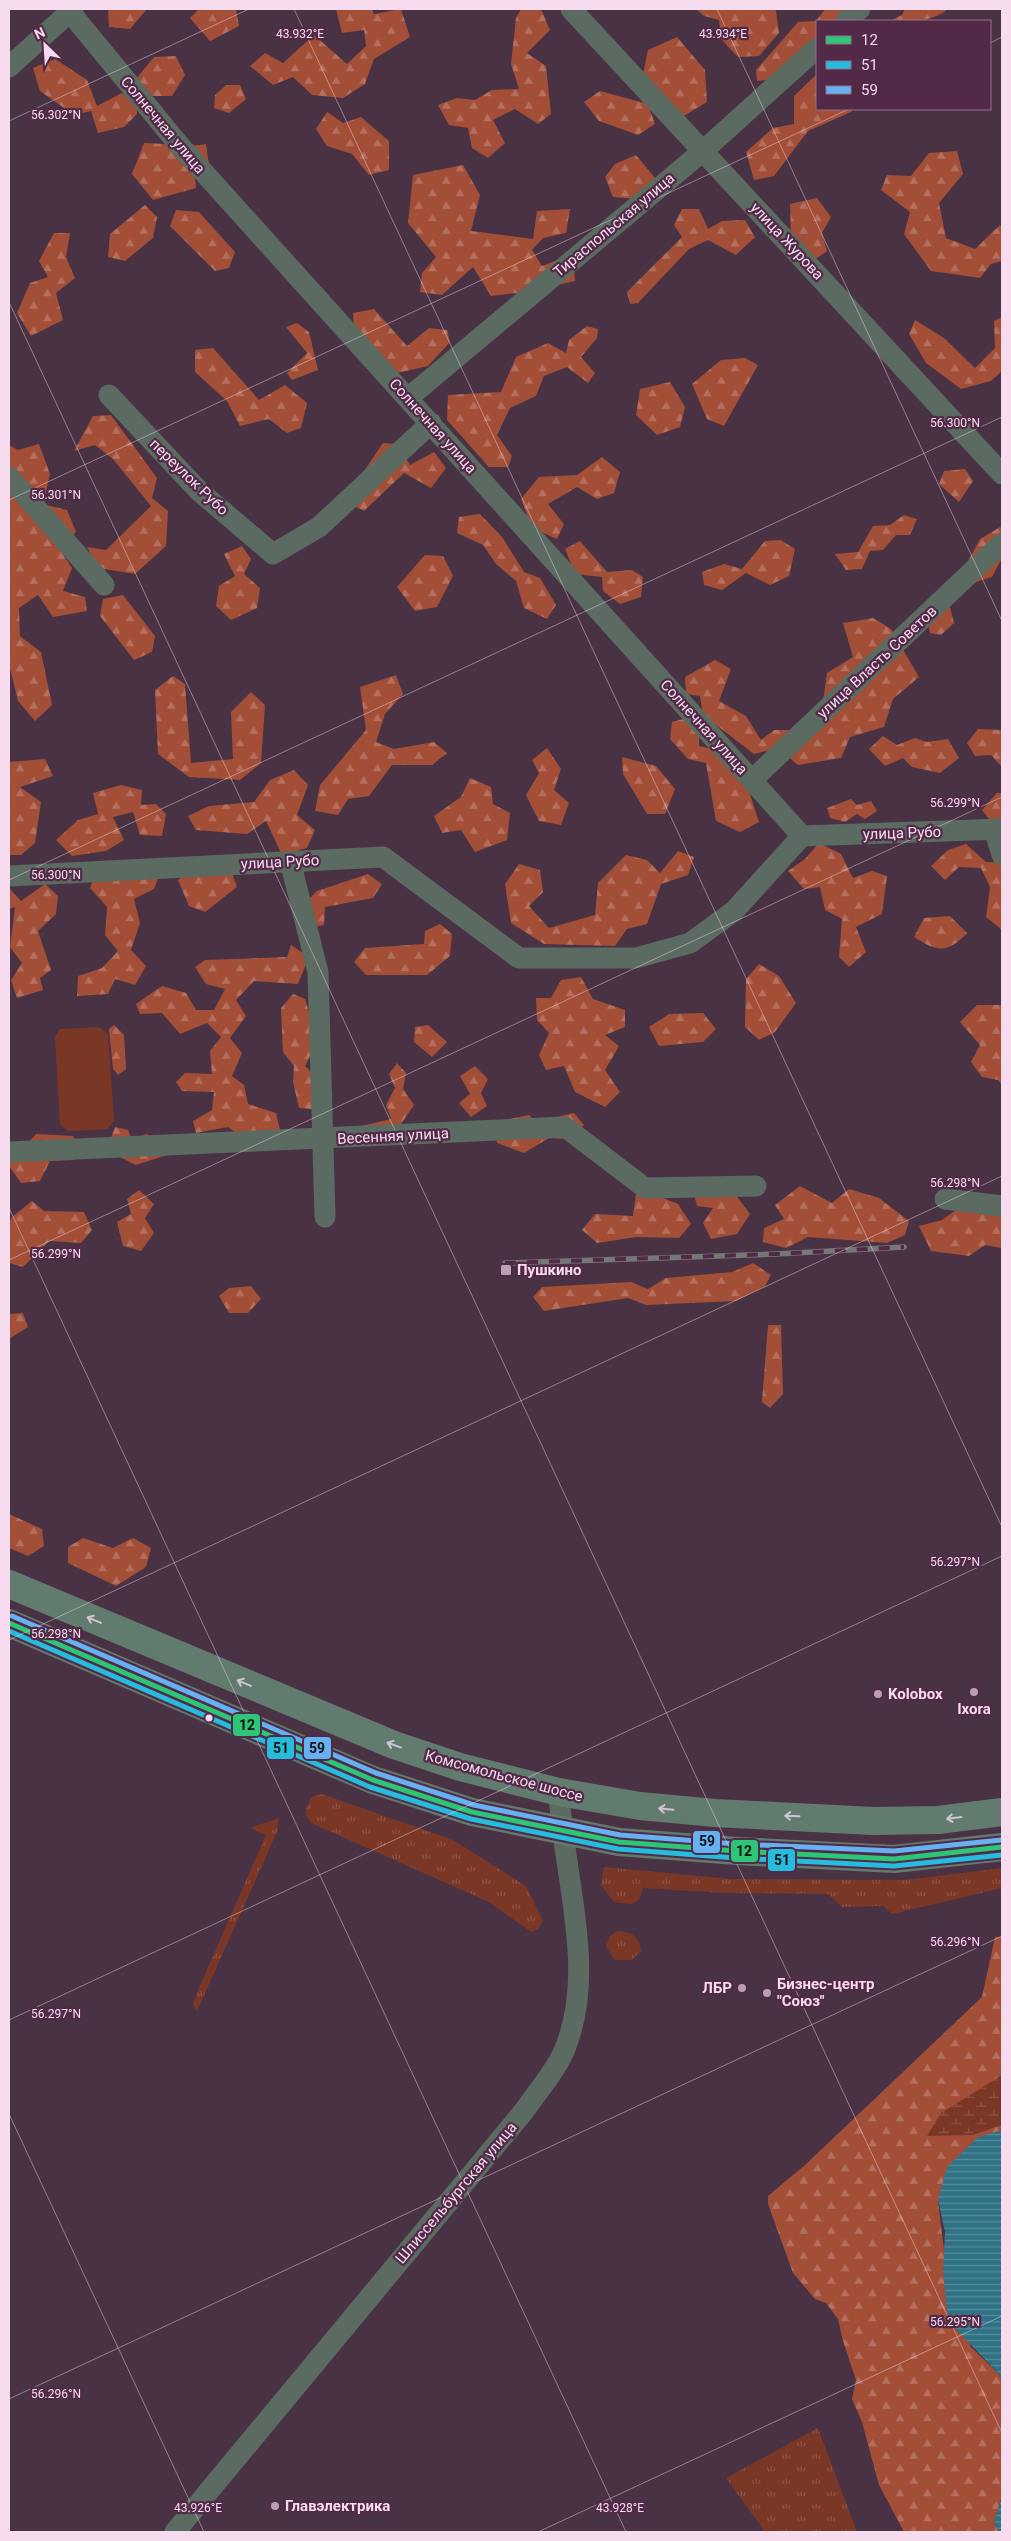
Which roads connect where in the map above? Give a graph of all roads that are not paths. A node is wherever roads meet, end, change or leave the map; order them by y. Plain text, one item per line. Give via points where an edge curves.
1 (571, 9) edge
2 (860, 9) edge
3 (72, 11) edge
4 (847, 20) edge
5 (816, 49) edge
6 (9, 67) edge
7 (703, 150) junction
8 (109, 395) dead end
9 (408, 398) junction
10 (431, 422) junction
11 (1002, 474) edge
12 (9, 477) edge
13 (1002, 543) edge
14 (104, 585) dead end
15 (752, 780) junction
16 (998, 829) edge
17 (802, 836) junction
18 (1002, 855) edge
19 (290, 861) junction
20 (9, 876) edge
21 (324, 1139) junction
22 (9, 1152) edge
23 (756, 1186) dead end
24 (946, 1199) dead end
25 (1002, 1206) edge
26 (325, 1217) dead end
27 (9, 1584) edge
28 (9, 1623) edge
29 (559, 1792) junction
30 (1002, 1812) edge
31 (560, 1830) junction
32 (1002, 1848) edge
33 (175, 2532) edge

1 - 7 street, улица Журова
2 - 4 street
3 - 6 street
3 - 9 street, Солнечная улица via 180,146
5 - 7 street, Тираспольская улица
7 - 9 street, Тираспольская улица
7 - 11 street, улица Журова
8 - 10 street, переулок Рубо via 199,491 273,554 319,527
9 - 10 street, Солнечная улица
10 - 15 street, Солнечная улица
12 - 14 street
13 - 15 street, улица Власть Советов
15 - 17 street, Солнечная улица
16 - 17 street, улица Рубо
16 - 18 street
17 - 19 street, улица Рубо via 734,911 690,943 636,958 519,958 383,857
19 - 20 street, улица Рубо
19 - 21 street via 318,972
21 - 22 street, Весенняя улица
21 - 23 street, Весенняя улица via 565,1127 645,1188
21 - 26 street
24 - 25 street
29 -> 27 main road, Комсомольское шоссе via 460,1767 394,1745
28 - 31 main road via 373,1780 472,1812
30 -> 29 main road, Комсомольское шоссе via 938,1820 873,1821 649,1807
29 - 31 street, Шлиссельбургская улица
31 - 32 main road via 619,1842 894,1859
31 - 33 street, Шлиссельбургская улица via 580,1958 575,2014 564,2052 524,2111

